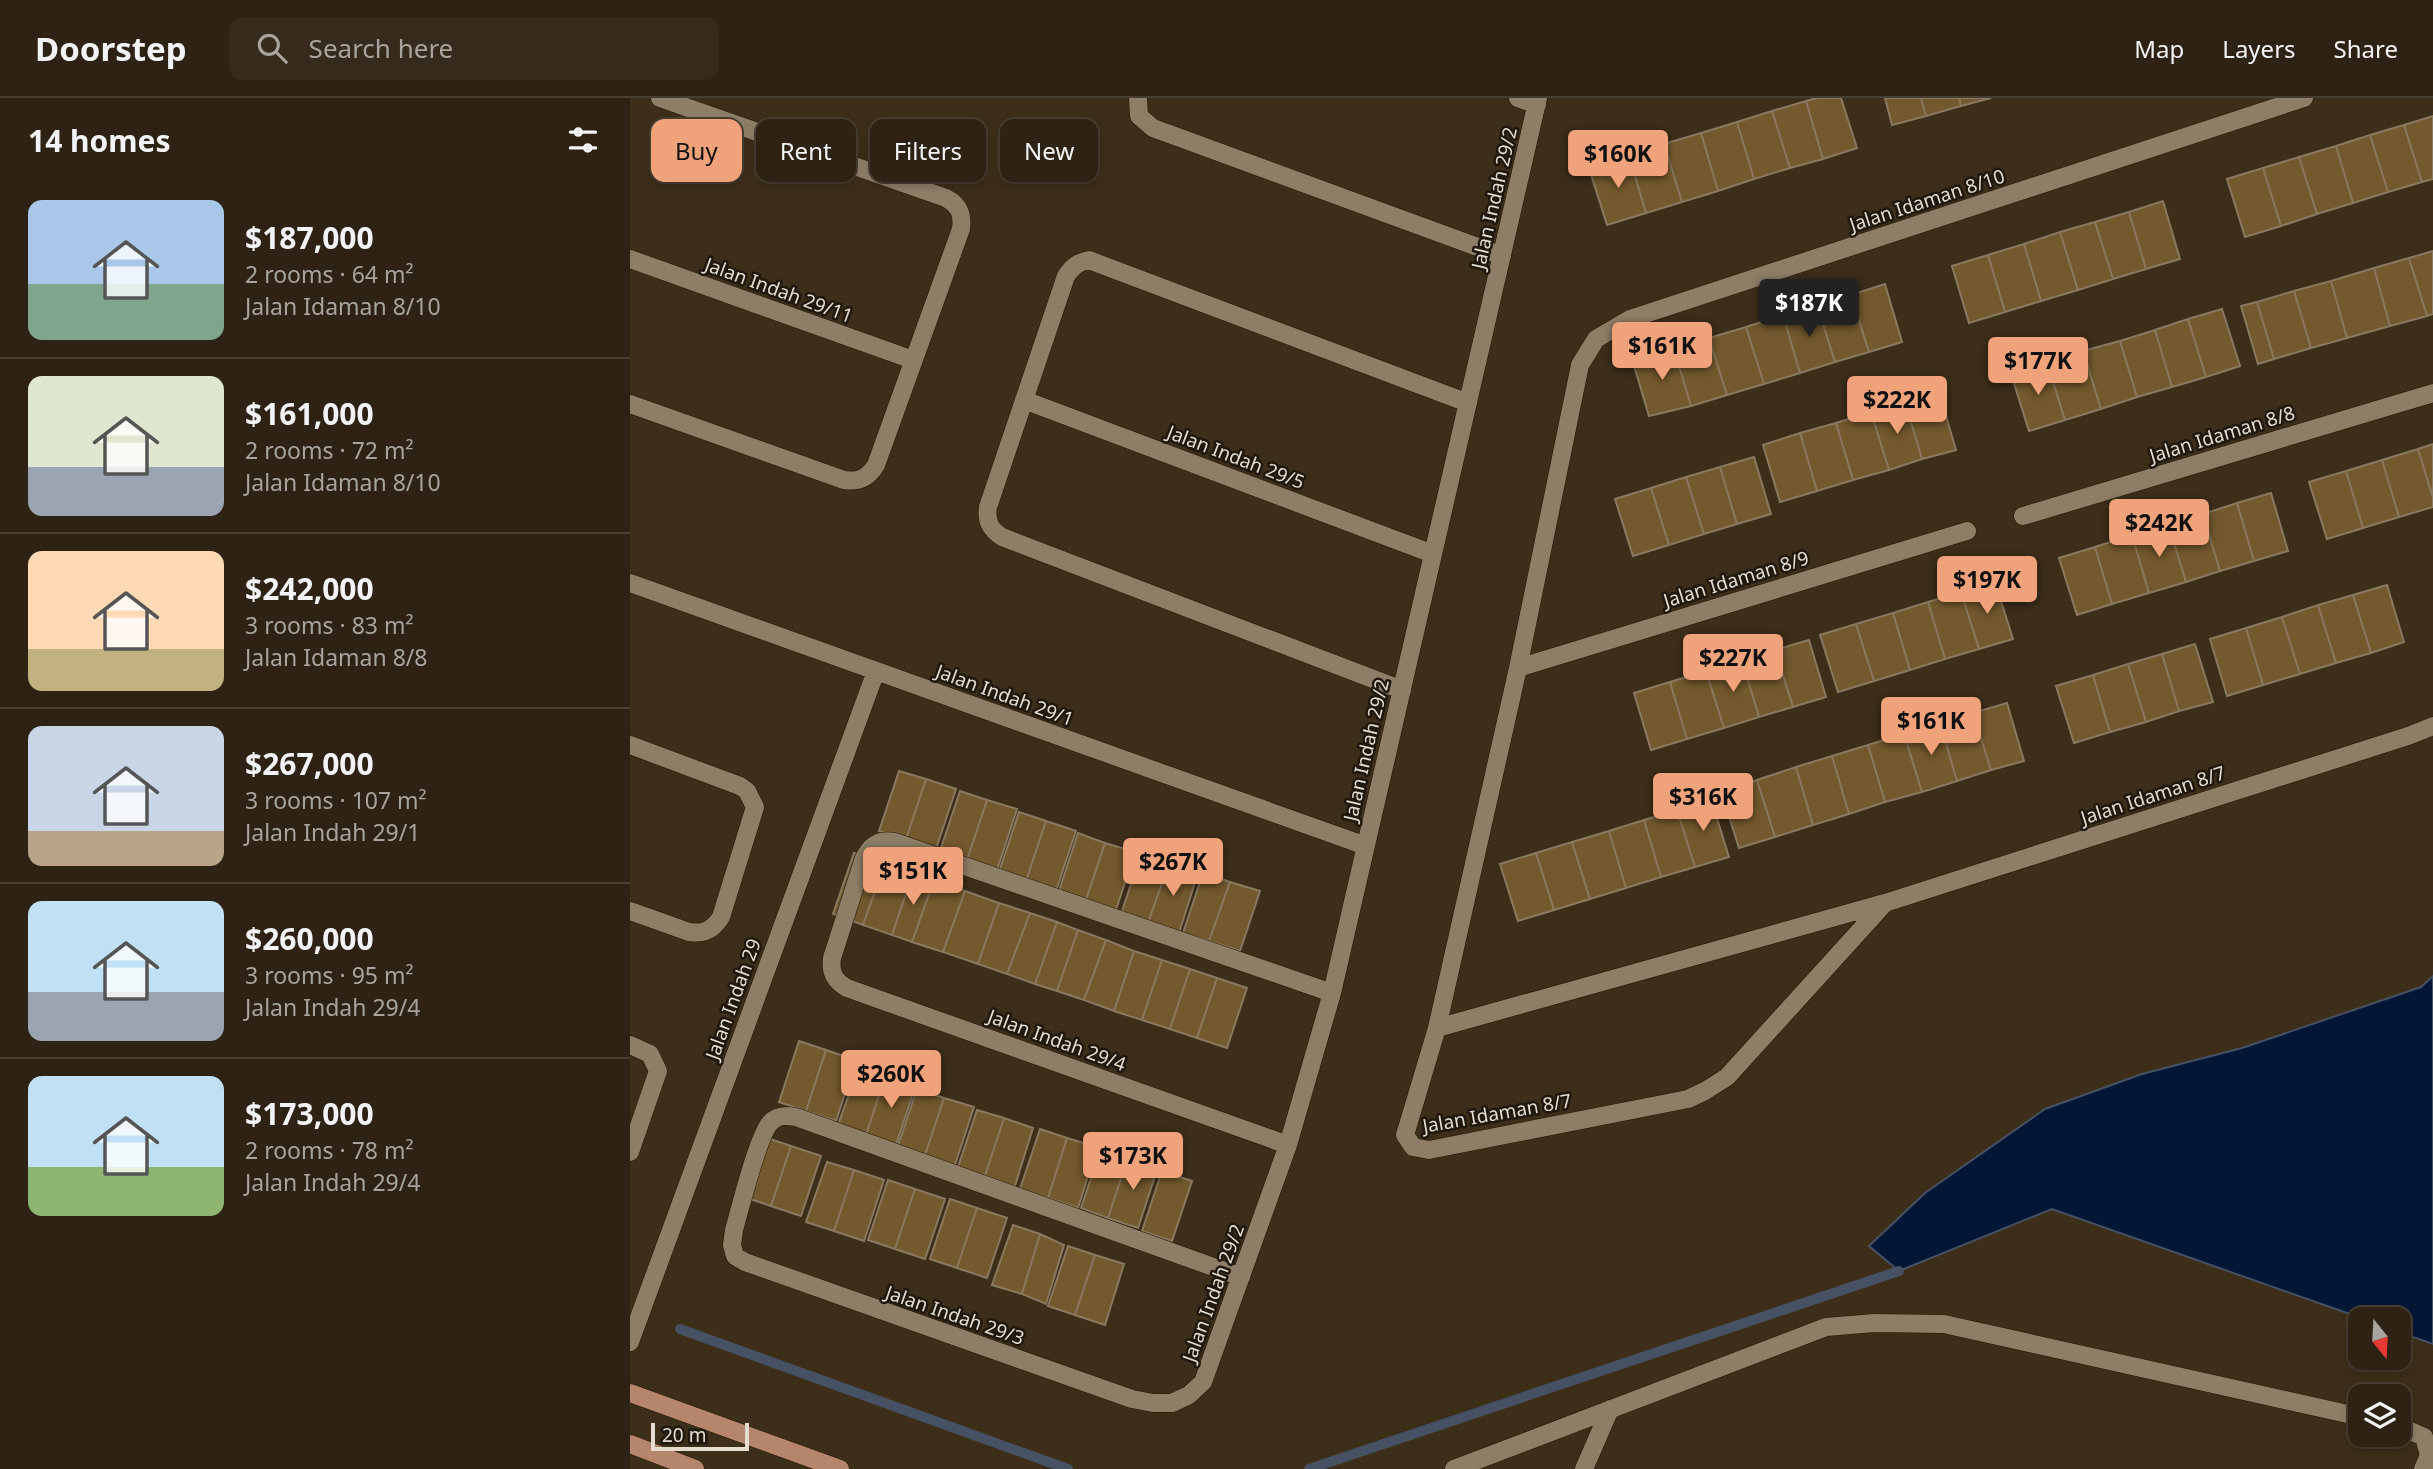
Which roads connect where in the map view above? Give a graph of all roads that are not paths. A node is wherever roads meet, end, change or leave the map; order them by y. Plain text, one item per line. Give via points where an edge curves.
1 (660, 98) edge
2 (1138, 98) edge
3 (1518, 98) edge
4 (2304, 98) edge
5 (1537, 102) edge
6 (1502, 256) junction
7 (630, 259) edge
8 (913, 360) junction
9 (2433, 393) edge
10 (1024, 400) junction
11 (1468, 403) junction
12 (630, 404) edge
13 (2023, 516) dead end
14 (1967, 531) dead end
15 (1433, 554) junction
16 (630, 583) edge
17 (1518, 668) junction
18 (876, 671) junction
19 (1402, 690) junction
20 (2433, 726) edge
21 (630, 744) edge
22 (1366, 846) junction
23 (1885, 903) junction
24 (630, 911) edge
25 (1332, 993) junction
26 (1437, 1028) junction
27 (630, 1045) edge
28 (1288, 1145) junction
29 (630, 1152) edge
30 (1241, 1277) junction
31 (630, 1342) edge
32 (630, 1393) edge
33 (1189, 1395) joint
34 (1609, 1409) junction
35 (2348, 1414) edge
36 (2411, 1431) edge
37 (630, 1444) edge
38 (695, 1469) edge
39 (840, 1469) edge
40 (1454, 1469) edge
41 (1584, 1469) edge
42 (2423, 1469) edge

1 - 8 street via 955,203 961,229
2 - 6 street via 1139,116 1153,128
3 - 5 street
4 - 17 street, Jalan Idaman 8/10 via 1630,319 1596,339 1580,365
5 - 6 street, Jalan Indah 29/2
6 - 11 street, Jalan Indah 29/2
7 - 8 street, Jalan Indah 29/11
8 - 12 street via 876,466 854,481
9 - 13 street, Jalan Idaman 8/8
10 - 11 street via 1066,276 1079,262 1089,260
10 - 15 street, Jalan Indah 29/5
10 - 19 street via 988,507 994,532
11 - 15 street, Jalan Indah 29/2
14 - 17 street, Jalan Idaman 8/9
15 - 19 street, Jalan Indah 29/2
16 - 18 street, Jalan Indah 29/1
17 - 26 street
18 - 22 street, Jalan Indah 29/1
18 - 31 street, Jalan Indah 29
19 - 22 street, Jalan Indah 29/2
20 - 23 street, Jalan Idaman 8/7
21 - 24 street via 747,790 753,798 754,816 716,926 698,933
22 - 25 street, Jalan Indah 29/2
23 - 26 street, Jalan Idaman 8/7
23 - 26 street, Jalan Idaman 8/7 via 1727,1077 1688,1099 1429,1150 1413,1147 1405,1135
25 - 28 street, Jalan Indah 29/2
25 - 28 street, Jalan Indah 29/4 via 886,840 868,849 832,958 833,976 847,988
27 - 29 street via 650,1054 658,1071
28 - 30 street, Jalan Indah 29/2
30 - 33 street, Jalan Indah 29/2 via 1203,1382
30 - 33 street, Jalan Indah 29/3 via 796,1117 776,1118 764,1133 734,1230 735,1256 1132,1399 1172,1403
32 - 39 main road
34 - 35 street via 1826,1327 1874,1323 1944,1324
34 - 40 street
34 - 41 street
36 - 42 street via 2424,1437 2429,1455
37 - 38 main road

